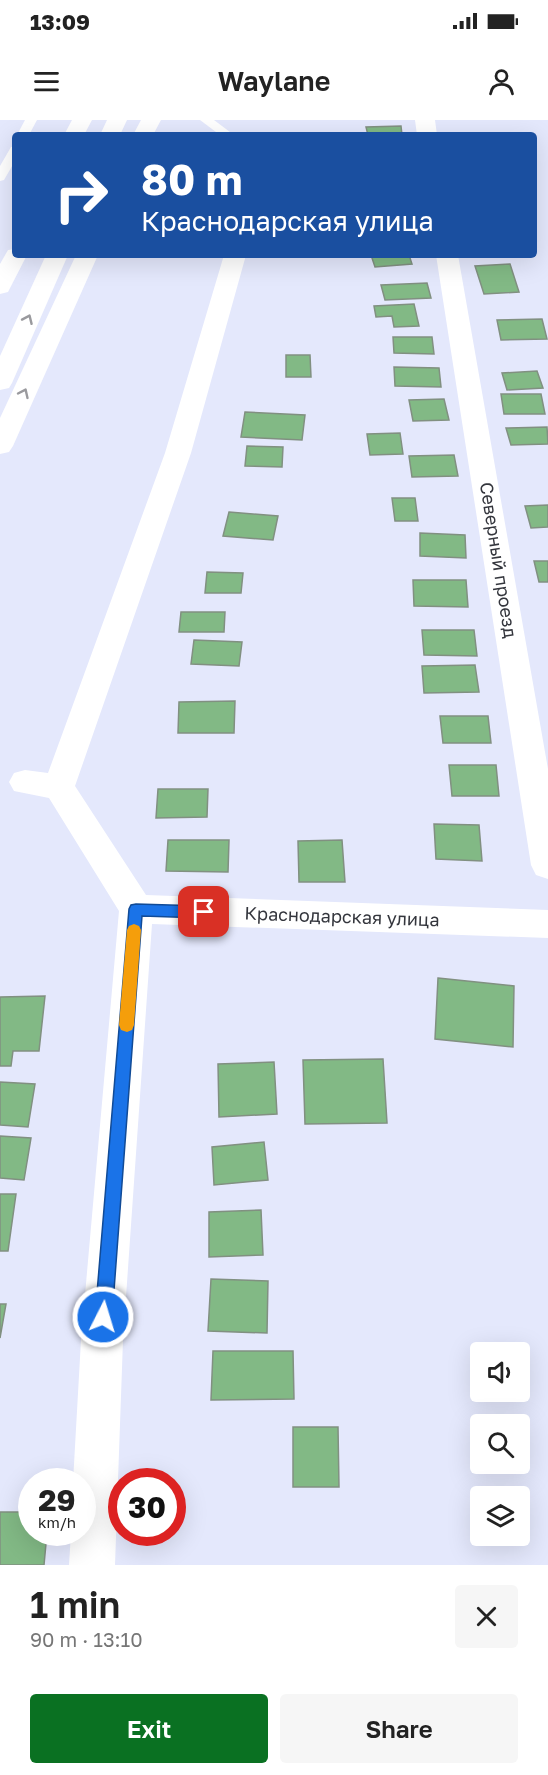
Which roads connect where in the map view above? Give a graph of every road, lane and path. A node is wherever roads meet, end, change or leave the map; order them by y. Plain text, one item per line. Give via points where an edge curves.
1 (206, 120) edge
2 (224, 132) edge
3 (12, 155) edge
4 (0, 177) edge
5 (14, 258) edge
6 (56, 258) edge
7 (86, 258) edge
8 (234, 258) edge
9 (447, 258) edge
10 (0, 287) edge
11 (0, 383) edge
12 (0, 446) edge
13 (25, 782) dead end
14 (59, 787) junction
15 (548, 865) edge
16 (136, 909) junction
17 (548, 924) edge
18 (92, 1565) edge

1 - 2 lane
3 - 4 lane
5 - 10 main road
11 -> 6 main road
12 -> 7 main road
8 - 14 main road via 178,453
9 - 15 main road, Северный проезд
13 - 14 main road
14 - 16 main road
16 - 17 main road, Краснодарская улица
16 - 18 main road via 102,1340

